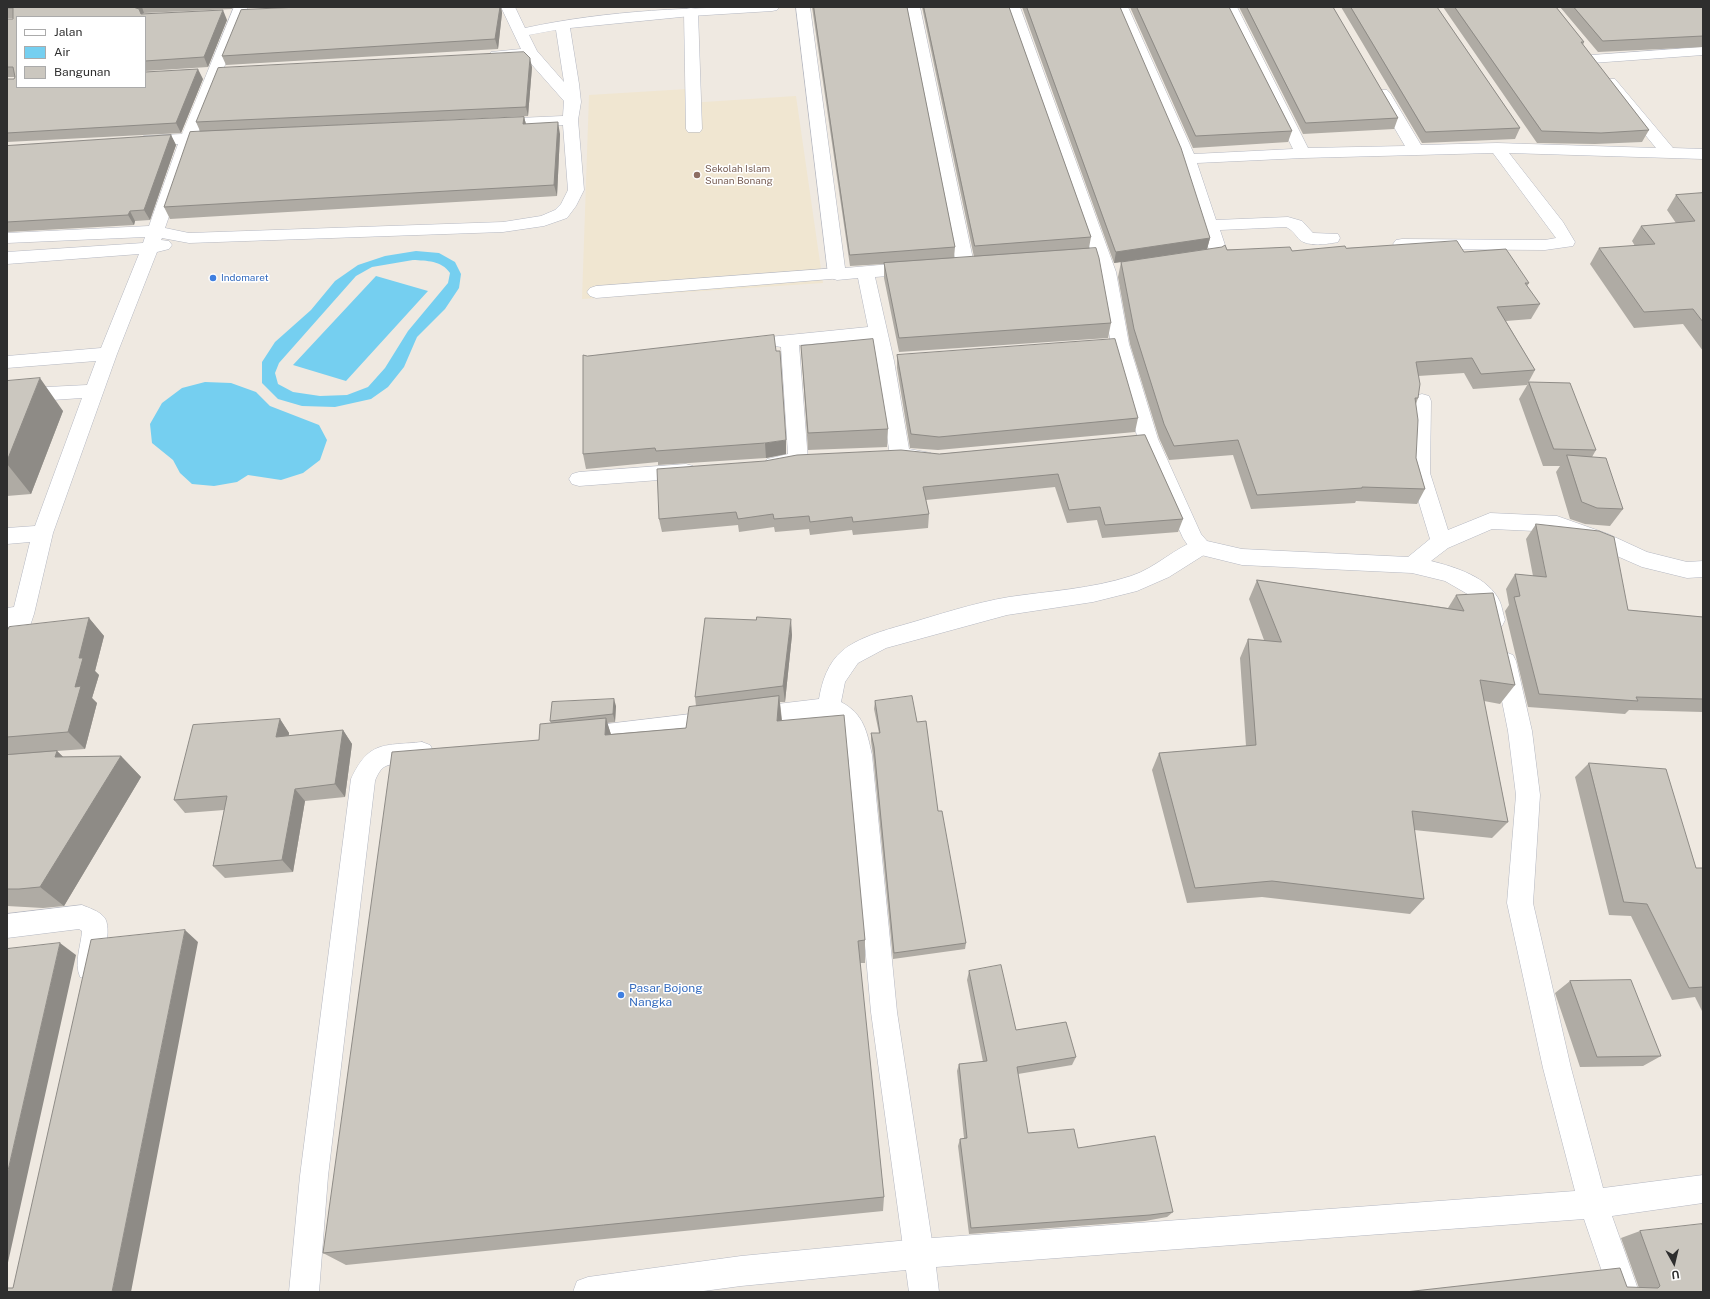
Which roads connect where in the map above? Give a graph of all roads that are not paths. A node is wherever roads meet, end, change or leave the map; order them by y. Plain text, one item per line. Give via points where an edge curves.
1 (508, 7) edge
2 (772, 7) edge
3 (804, 7) edge
4 (913, 7) edge
5 (1013, 7) edge
6 (1121, 7) edge
7 (1230, 7) edge
8 (244, 11) edge
9 (691, 12) junction
10 (222, 15) edge
11 (562, 24) junction
12 (520, 34) junction
13 (530, 53) junction
14 (1700, 55) edge
15 (482, 56) edge
16 (231, 71) edge
17 (215, 72) junction
18 (199, 73) edge
19 (1375, 82) edge
20 (572, 102) junction
21 (570, 120) junction
22 (482, 124) edge
23 (694, 129) dead end
24 (228, 137) edge
25 (188, 138) junction
26 (133, 142) edge
27 (1497, 148) junction
28 (1415, 149) junction
29 (1668, 152) junction
30 (1304, 153) junction
31 (1703, 154) edge
32 (1188, 159) junction
33 (1210, 225) junction
34 (7, 238) edge
35 (1332, 238) dead end
36 (153, 239) junction
37 (1402, 244) edge
38 (7, 258) edge
39 (1183, 261) edge
40 (965, 264) edge
41 (926, 267) edge
42 (865, 272) junction
43 (837, 274) junction
44 (596, 292) dead end
45 (878, 332) junction
46 (790, 340) junction
47 (759, 343) edge
48 (108, 354) junction
49 (7, 362) edge
50 (96, 391) junction
51 (7, 396) edge
52 (1422, 401) dead end
53 (938, 459) edge
54 (758, 466) edge
55 (704, 470) edge
56 (579, 479) dead end
57 (43, 533) junction
58 (7, 536) edge
59 (1441, 542) junction
60 (1200, 547) junction
61 (1412, 565) junction
62 (1703, 569) edge
63 (15, 616) edge
64 (7, 662) edge
65 (829, 707) junction
66 (558, 740) edge
67 (442, 750) edge
68 (7, 926) edge
69 (84, 988) edge
70 (1703, 1189) edge
71 (1593, 1204) junction
72 (919, 1254) junction
73 (304, 1292) edge
74 (588, 1292) edge
75 (924, 1292) edge
76 (1624, 1292) edge

1 - 12 street
2 - 9 street
3 - 43 street
4 - 40 street
5 - 60 street via 1093,256 1114,271 1112,344 1140,440
6 - 32 street
7 - 30 street
8 - 10 street
8 - 17 street
9 - 11 street
9 - 23 street
11 - 12 street
11 - 20 street via 571,68
12 - 13 street
13 - 15 street
13 - 20 street
14 - 29 street via 1587,54
16 - 17 street
17 - 18 street
17 - 25 street
19 - 28 street
20 - 21 street
21 - 22 street
21 - 36 street via 576,190 561,214 544,221 503,227
24 - 25 street
25 - 26 street
25 - 36 street
27 - 28 street
27 - 29 street via 1526,142
27 - 37 street via 1567,242 1545,245
28 - 30 street
29 - 31 street
30 - 32 street
32 - 33 street
33 - 35 street via 1288,222 1296,225 1308,238
33 - 39 street via 1218,251 1211,257
34 - 36 street
36 - 38 street
36 - 48 street
41 - 42 street
42 - 43 street
42 - 45 street
43 - 44 street
45 - 46 street
45 - 53 street via 893,361 892,455
46 - 47 street
46 - 54 street via 806,460
48 - 49 street
48 - 50 street
50 - 51 street
50 - 57 street
52 - 59 street via 1420,473
55 - 56 street
57 - 58 street
57 - 63 street
59 - 61 street
59 - 62 street via 1490,521 1557,524 1642,559 1688,570
60 - 61 street via 1242,557
60 - 65 street via 1137,583 1093,594 1008,606 879,641 850,658 834,678
61 - 71 street via 1450,574 1479,590 1490,603 1520,731 1528,795 1520,903 1557,1068
63 - 64 street
65 - 66 street
65 - 72 street via 843,714 854,726 859,748 884,1012
67 - 73 street via 381,756 371,765 363,779 314,1176
68 - 69 street via 82,917 95,925
70 - 71 street
71 - 72 street
71 - 76 street
72 - 74 street via 741,1271
72 - 75 street

